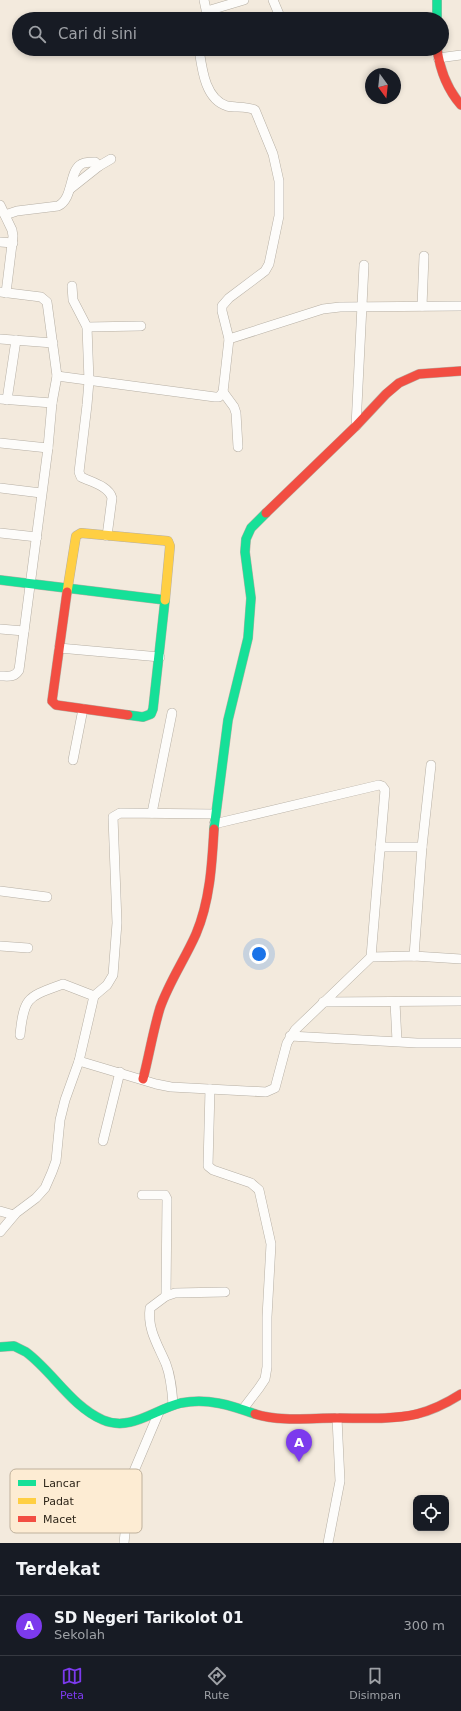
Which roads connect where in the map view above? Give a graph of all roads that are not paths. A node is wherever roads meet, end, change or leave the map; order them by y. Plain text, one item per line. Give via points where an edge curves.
1 (204, 0) edge
2 (244, 0) edge
3 (273, 0) edge
4 (437, 0) edge
5 (207, 12) edge
6 (215, 12) edge
7 (278, 12) edge
8 (437, 12) edge
9 (449, 54) edge
10 (461, 55) edge
11 (201, 56) edge
12 (439, 56) edge
13 (461, 106) edge
14 (111, 159) dead end
15 (99, 166) junction
16 (69, 190) junction
17 (0, 205) edge
18 (11, 213) junction
19 (0, 242) edge
20 (13, 243) junction
21 (424, 256) dead end
22 (364, 265) dead end
23 (72, 286) dead end
24 (3, 292) edge
25 (363, 306) junction
26 (422, 306) junction
27 (461, 306) edge
28 (141, 326) dead end
29 (87, 327) junction
30 (0, 339) edge
31 (229, 339) junction
32 (16, 340) junction
33 (53, 343) junction
34 (461, 371) edge
35 (57, 376) junction
36 (85, 380) junction
37 (223, 392) junction
38 (4, 400) edge
39 (52, 403) junction
40 (356, 426) junction
41 (0, 443) edge
42 (238, 447) dead end
43 (48, 448) junction
44 (0, 488) edge
45 (41, 493) junction
46 (0, 533) edge
47 (107, 536) junction
48 (37, 537) junction
49 (0, 580) edge
50 (30, 583) junction
51 (66, 589) junction
52 (166, 600) junction
53 (0, 628) edge
54 (24, 632) junction
55 (59, 648) junction
56 (160, 658) junction
57 (0, 676) edge
58 (83, 710) junction
59 (172, 713) dead end
60 (73, 760) dead end
61 (431, 765) dead end
62 (152, 813) junction
63 (215, 814) junction
64 (214, 824) junction
65 (380, 847) junction
66 (422, 847) junction
67 (0, 891) edge
68 (47, 897) dead end
69 (0, 946) edge
70 (28, 948) dead end
71 (414, 956) junction
72 (371, 957) junction
73 (461, 959) edge
74 (94, 996) junction
75 (461, 1001) edge
76 (323, 1002) junction
77 (395, 1002) junction
78 (20, 1035) dead end
79 (290, 1036) junction
80 (397, 1041) junction
81 (461, 1043) edge
82 (79, 1061) junction
83 (120, 1072) junction
84 (143, 1079) junction
85 (210, 1089) junction
86 (103, 1141) dead end
87 (142, 1194) dead end
88 (0, 1211) edge
89 (14, 1215) junction
90 (0, 1232) edge
91 (225, 1292) dead end
92 (166, 1296) junction
93 (0, 1347) edge
94 (461, 1394) edge
95 (173, 1404) junction
96 (243, 1409) junction
97 (158, 1412) junction
98 (337, 1418) junction
99 (135, 1469) edge
100 (125, 1533) edge
101 (124, 1543) edge
102 (328, 1543) edge

1 - 5 street
2 - 6 street
3 - 7 street
4 - 8 street
9 - 10 street
11 - 31 street via 210,94 228,106 255,110 273,154 279,182 278,216 269,264 262,275 229,298 222,306
12 - 13 street via 451,95
14 - 15 street
15 - 16 street
15 - 16 street via 95,162 81,164
16 - 18 street via 62,204 58,206
17 - 18 street
18 - 20 street
19 - 20 street
20 - 24 street
21 - 26 street
22 - 25 street
23 - 29 street via 73,300
24 - 33 street via 44,299 48,306
25 - 26 street
25 - 31 street via 323,309
25 - 40 street
26 - 27 street
28 - 29 street
29 - 36 street
30 - 32 street
31 - 37 street
32 - 33 street
32 - 38 street
33 - 35 street
34 - 40 street via 407,377 382,396
35 - 36 street
35 - 39 street
36 - 37 street via 215,397
36 - 47 street via 88,405 79,472 81,477 107,489 111,494
37 - 42 street via 236,413
38 - 39 street
39 - 43 street
40 - 63 street via 251,528 246,540 245,552 251,598 248,638 228,720
41 - 43 street
43 - 45 street
44 - 45 street
45 - 48 street
46 - 48 street
47 - 51 street via 81,533 76,536
47 - 52 street via 168,541 170,546
48 - 50 street
49 - 50 street
50 - 51 street
50 - 54 street
51 - 52 street
51 - 55 street
52 - 56 street
53 - 54 street
54 - 57 street via 16,674
55 - 56 street
55 - 58 street via 52,701 56,705
56 - 58 street via 151,714 143,717
58 - 60 street
59 - 62 street
61 - 66 street
62 - 63 street
62 - 74 street via 120,813 113,817 117,923 113,975 107,985
63 - 64 street
64 - 65 street via 382,786 385,790
64 - 84 street via 212,874 204,909 196,933 160,1009
65 - 66 street
65 - 72 street
66 - 71 street
67 - 68 street
69 - 70 street
71 - 72 street
71 - 73 street
72 - 76 street
74 - 78 street via 63,984 40,992 28,1001 24,1008
74 - 82 street
75 - 77 street
76 - 77 street
76 - 79 street
77 - 80 street
79 - 80 street
79 - 85 street via 275,1088 272,1090 266,1092
80 - 81 street
82 - 83 street
82 - 89 street via 60,1120 56,1160 52,1172 45,1188
83 - 84 street
83 - 86 street
84 - 85 street via 171,1087
85 - 96 street via 208,1166 212,1170 251,1183 259,1190 271,1244 265,1379
87 - 92 street via 165,1195 167,1199
88 - 89 street
89 - 90 street
91 - 92 street via 175,1293
92 - 95 street via 150,1308 149,1320 153,1336 167,1365
93 - 97 street via 16,1347 25,1351 67,1392 103,1420 124,1424
94 - 98 street via 437,1409 420,1414 388,1418
95 - 96 street via 206,1402
95 - 97 street
96 - 98 street via 274,1418
97 - 99 street
98 - 102 street via 340,1481
100 - 101 street

